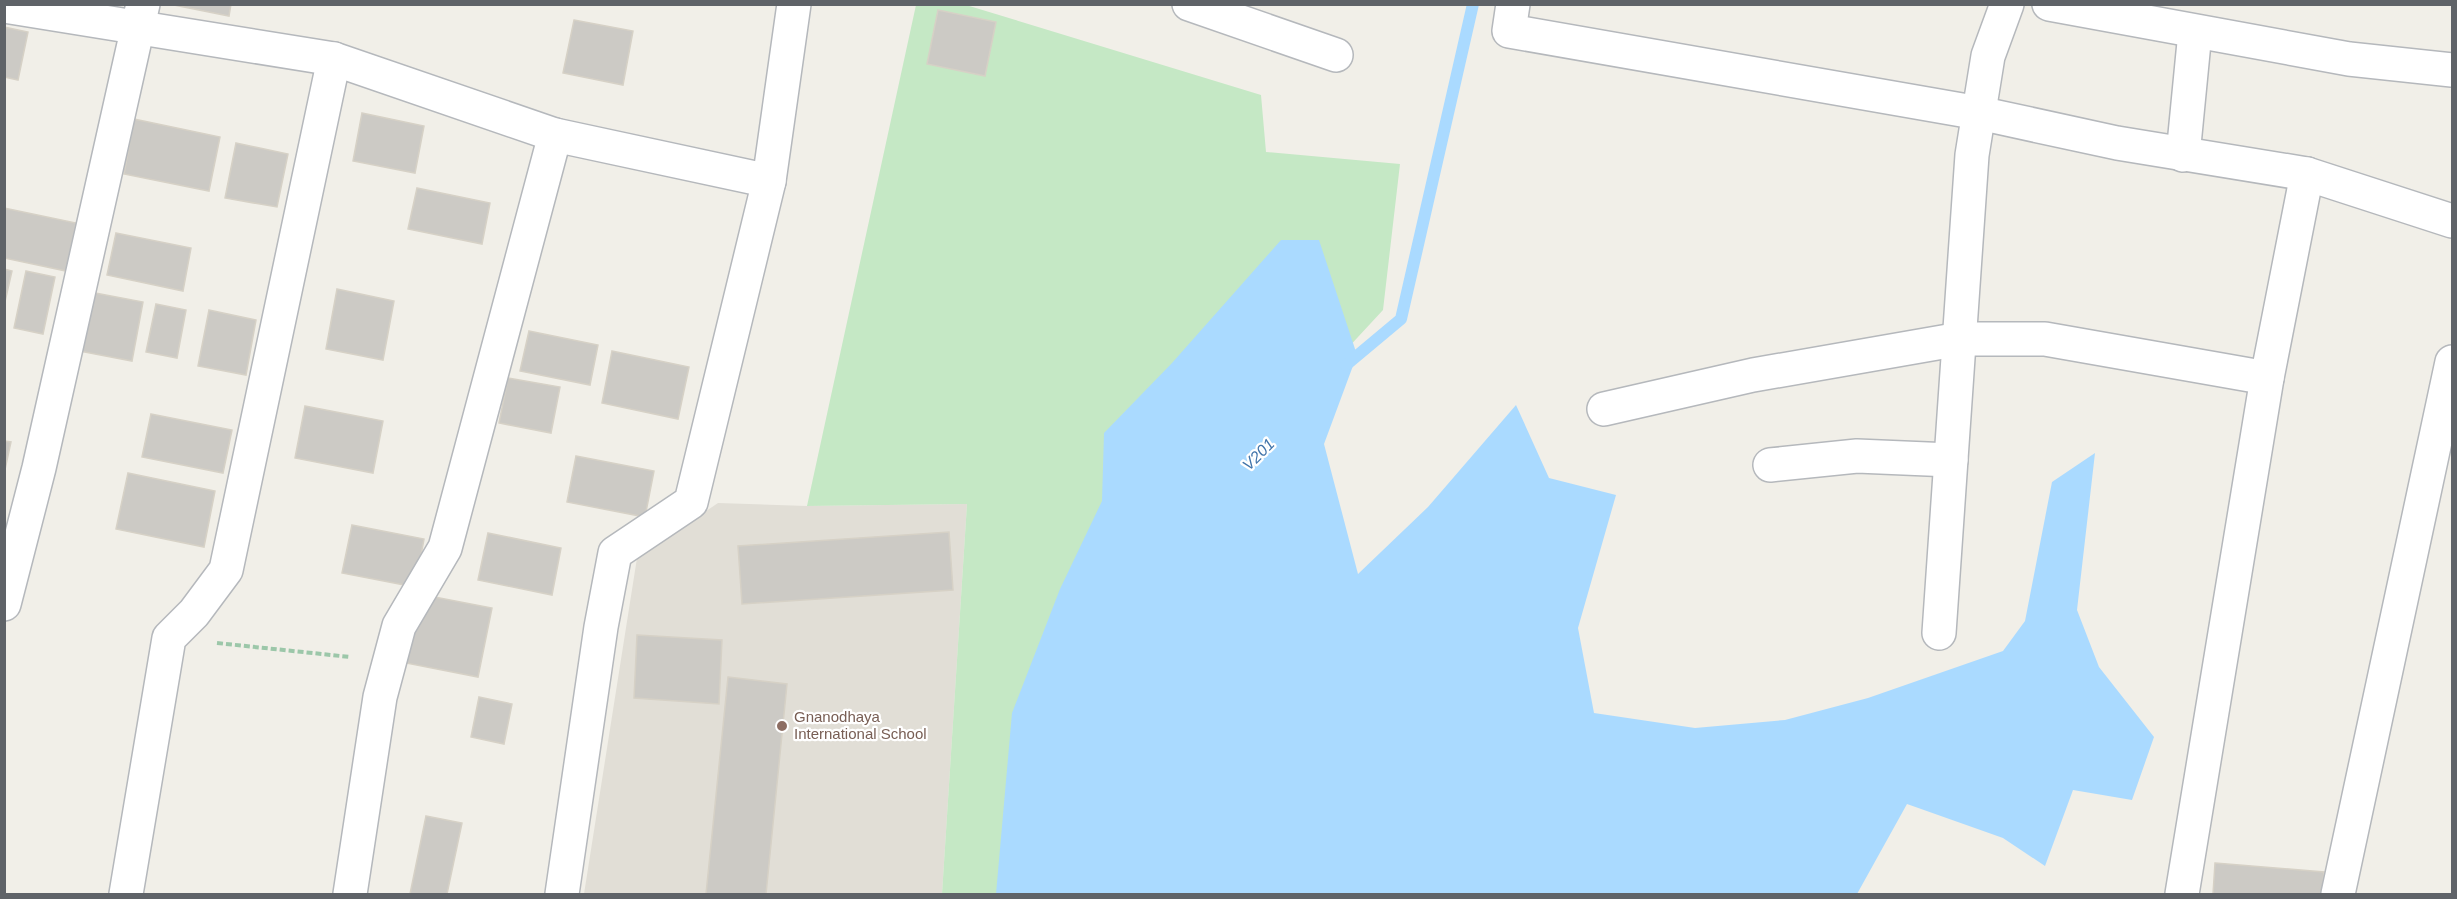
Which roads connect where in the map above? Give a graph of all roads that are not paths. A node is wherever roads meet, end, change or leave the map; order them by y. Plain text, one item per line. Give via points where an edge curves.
1 (794, 4) edge
2 (1189, 4) edge
3 (2007, 4) edge
4 (2049, 4) edge
5 (4, 6) edge
6 (141, 16) edge
7 (1511, 18) edge
8 (2195, 32) junction
9 (1336, 55) dead end
10 (334, 59) junction
11 (2452, 70) edge
12 (1979, 113) junction
13 (555, 135) junction
14 (2183, 155) junction
15 (2307, 174) junction
16 (769, 181) junction
17 (2452, 221) edge
18 (1960, 339) junction
19 (2452, 362) edge
20 (2267, 378) junction
21 (1604, 409) dead end
22 (1952, 460) junction
23 (1770, 465) dead end
24 (4, 603) edge
25 (1940, 633) dead end
26 (126, 894) edge
27 (350, 894) edge
28 (562, 894) edge
29 (2182, 894) edge
30 (2338, 894) edge

1 - 16 street
2 - 9 street
3 - 12 street via 1988,56
4 - 8 street
5 - 6 street
6 - 10 street
6 - 24 street via 39,468
7 - 12 street
8 - 11 street via 2349,59
8 - 14 street
10 - 13 street
10 - 26 street via 226,570 194,613 169,638
12 - 14 street
12 - 18 street via 1972,155
13 - 16 street
13 - 27 street via 445,548 399,626 380,698
14 - 15 street
15 - 17 street
15 - 20 street
16 - 28 street via 691,502 615,553
18 - 20 street via 2045,339
18 - 21 street via 1753,375
18 - 22 street
19 - 30 street
20 - 29 street
22 - 23 street via 1857,456
22 - 25 street

